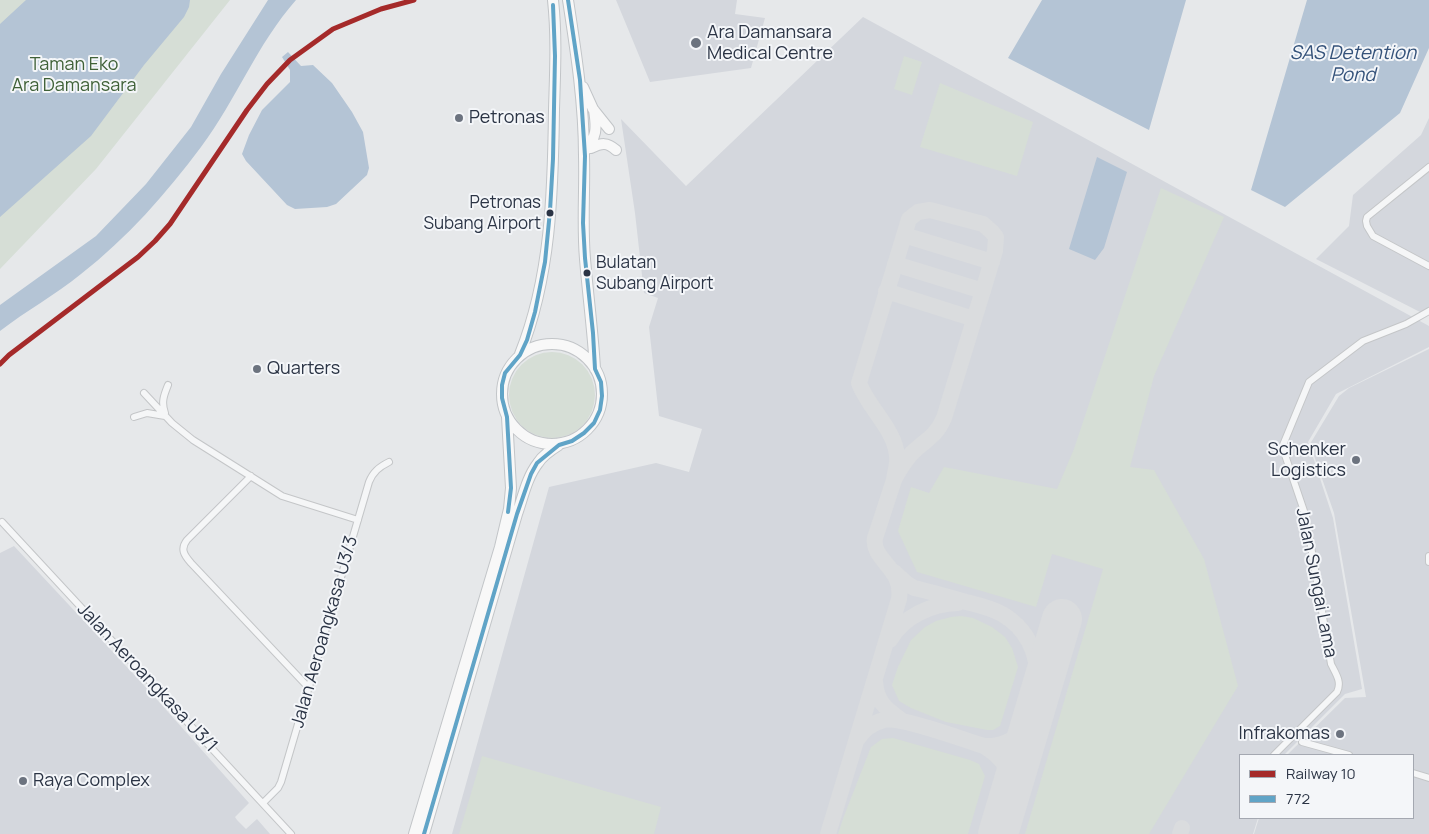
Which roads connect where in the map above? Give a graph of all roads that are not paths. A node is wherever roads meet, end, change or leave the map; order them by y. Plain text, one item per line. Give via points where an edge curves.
1 (553, 0) edge
2 (568, 0) edge
3 (580, 80) junction
4 (594, 109) junction
5 (616, 150) dead end
6 (587, 152) junction
7 (1429, 167) edge
8 (1429, 266) edge
9 (1429, 311) edge
10 (520, 354) junction
11 (595, 369) junction
12 (168, 385) dead end
13 (144, 394) dead end
14 (166, 416) junction
15 (134, 417) dead end
16 (506, 417) junction
17 (559, 445) junction
18 (389, 462) dead end
19 (250, 476) junction
20 (358, 520) junction
21 (2, 522) dead end
22 (1429, 556) edge
23 (1429, 562) edge
24 (308, 687) junction
25 (1302, 742) dead end
26 (1275, 754) edge
27 (1345, 754) edge
28 (1414, 773) edge
29 (1429, 778) edge
30 (263, 803) junction
31 (291, 834) edge
32 (414, 834) edge
33 (424, 834) edge

1 - 10 main road via 556,25 554,144 548,240 535,314
2 - 3 main road
3 - 4 main road
3 - 6 main road
4 - 6 main road via 596,132
4 - 6 main road via 607,131
5 - 6 main road via 602,143
6 - 11 main road via 583,223
7 - 8 street via 1367,217 1366,222 1373,236
9 - 26 street, Jalan Sungai Lama via 1363,341 1309,382 1283,445 1306,517 1331,664 1340,687
10 - 11 main road via 533,347 561,345 581,354
10 - 16 main road via 503,379 501,389
11 - 17 main road via 601,382 602,396 594,423 572,441
12 - 14 street via 163,397
13 - 14 street
14 - 15 street via 147,413
14 - 19 street via 193,440
16 - 17 main road via 528,439
16 - 32 main road via 511,488 505,528
17 - 33 main road via 537,463 522,498
18 - 20 street, Jalan Aeroangkasa U3/3 via 371,477
19 - 20 street via 289,499
19 - 24 street via 184,543 183,552
20 - 24 street, Jalan Aeroangkasa U3/3
21 - 30 street, Jalan Aeroangkasa U3/1
22 - 23 street
24 - 30 street, Jalan Aeroangkasa U3/3 via 281,782
25 - 27 street
28 - 29 street
30 - 31 street, Jalan Aeroangkasa U3/1

